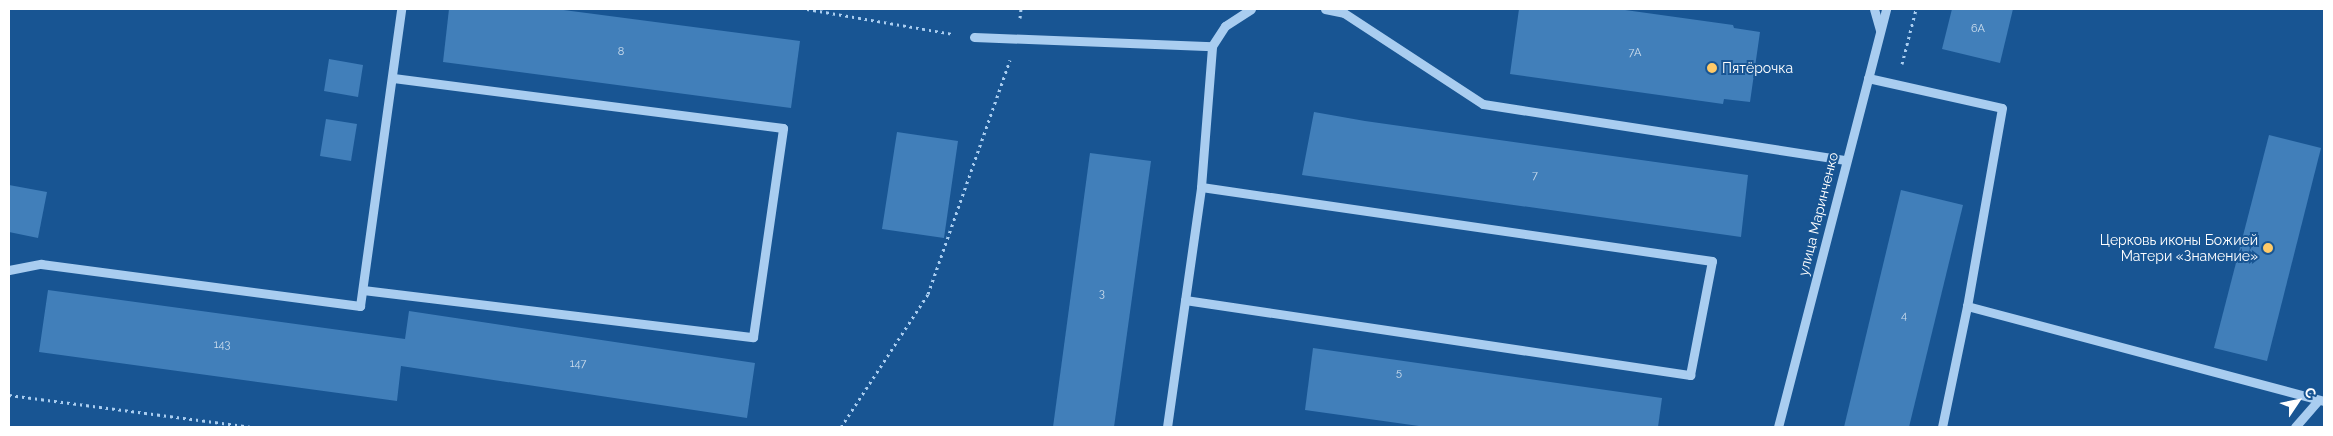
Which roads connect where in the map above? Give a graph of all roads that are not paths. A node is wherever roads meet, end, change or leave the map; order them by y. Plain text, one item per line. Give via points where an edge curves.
1 (401, 9) edge
2 (1251, 9) edge
3 (1324, 9) edge
4 (1874, 9) edge
5 (1886, 9) edge
6 (1880, 32) junction
7 (974, 37) road end
8 (1212, 46) junction
9 (392, 78) junction
10 (1868, 78) junction
11 (1846, 160) junction
12 (1201, 188) junction
13 (9, 270) edge
14 (363, 290) junction
15 (1185, 300) junction
16 (1967, 306) junction
17 (2321, 401) edge
18 (1167, 427) edge
19 (1778, 427) edge
20 (1942, 427) edge
21 (2295, 427) edge

1 - 9 street
2 - 8 street via 1226,26
3 - 11 street via 1344,13 1483,104
4 - 6 street
5 - 6 street, улица Маринченко
6 - 10 street, улица Маринченко
7 - 8 street
8 - 12 street
9 - 14 street
9 - 14 street via 783,128 753,337
10 - 11 street, улица Маринченко
10 - 16 street via 2002,108
11 - 19 street, улица Маринченко
12 - 15 street
12 - 15 street via 1712,261 1690,375
13 - 14 street via 41,264 360,306
15 - 18 street
16 - 17 street
16 - 20 street
17 - 21 street

